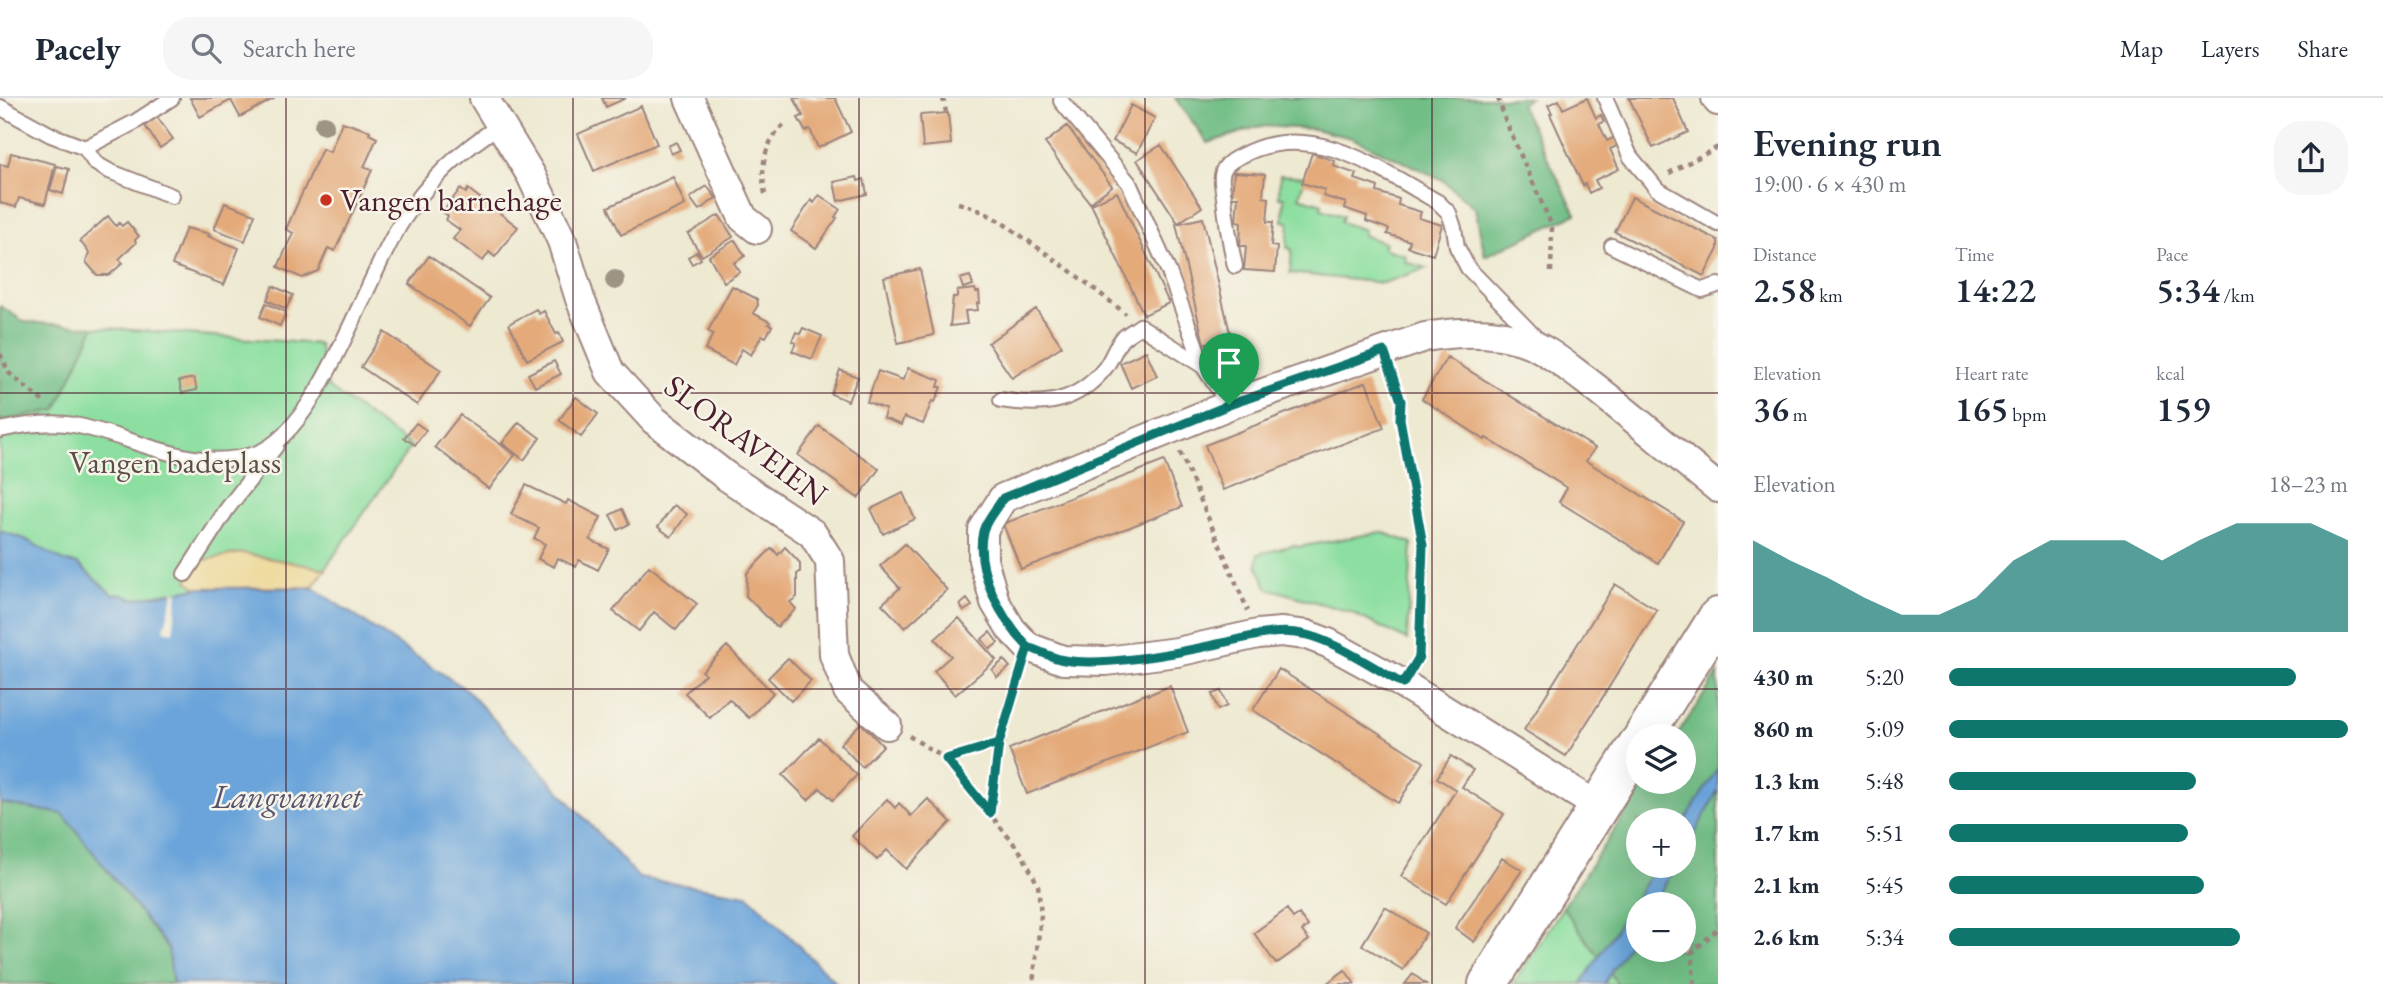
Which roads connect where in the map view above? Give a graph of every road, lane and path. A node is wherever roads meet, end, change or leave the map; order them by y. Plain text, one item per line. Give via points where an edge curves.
1 (172, 98) edge
2 (484, 98) edge
3 (689, 98) edge
4 (943, 98) edge
5 (1498, 98) edge
6 (1605, 98) edge
7 (1061, 101) dead end
8 (0, 107) edge
9 (946, 112) dead end
10 (787, 123) dead end
11 (501, 125) junction
12 (1718, 147) edge
13 (85, 148) junction
14 (1651, 182) junction
15 (765, 194) dead end
16 (172, 196) dead end
17 (958, 203) dead end
18 (1718, 225) edge
19 (757, 229) dead end
20 (1612, 246) dead end
21 (1235, 266) dead end
22 (1551, 273) dead end
23 (1718, 285) edge
24 (1140, 326) junction
25 (1384, 351) junction
26 (0, 354) edge
27 (1553, 356) junction
28 (1203, 366) junction
29 (1001, 400) dead end
30 (1229, 405) junction
31 (72, 424) junction
32 (1170, 428) junction
33 (0, 429) edge
34 (281, 440) junction
35 (1718, 488) edge
36 (185, 574) dead end
37 (1718, 617) edge
38 (1258, 634) junction
39 (1028, 647) junction
40 (1403, 684) junction
41 (1651, 724) edge
42 (887, 725) joint
43 (1006, 741) dead end
44 (999, 743) junction
45 (946, 759) junction
46 (1626, 763) edge
47 (1599, 807) junction
48 (990, 813) junction
49 (1718, 929) edge
50 (1033, 984) edge
51 (1488, 984) edge
52 (1694, 984) edge

1 - 13 lane
2 - 11 street, SLORAVEIEN
3 - 19 street via 743,218
4 - 9 path
5 - 22 path via 1552,226
6 - 14 lane via 1630,156
7 - 28 lane via 1129,183 1169,272
8 - 13 lane
10 - 15 path via 777,130 763,158
11 - 34 lane via 443,168 402,221 320,384
11 - 42 street, SLORAVEIEN via 531,174 562,241 610,372 654,420 821,544 830,561 834,655 848,691
12 - 14 path
13 - 16 lane via 95,163 108,171
14 - 18 lane
17 - 24 path via 997,219
20 - 23 lane via 1702,290
21 - 27 lane via 1222,174 1231,161 1286,142 1341,149 1438,202 1449,214 1468,268
24 - 28 lane
24 - 29 lane via 1122,339 1107,365 1079,393 1044,402
25 - 27 street via 1425,337 1477,333 1523,341
25 - 30 street
25 - 40 path via 1401,401 1400,419 1423,545 1419,657
26 - 31 path via 9,373
27 - 35 street
28 - 30 lane
30 - 32 street
31 - 33 lane
31 - 34 lane via 191,458 231,459
32 - 38 path
32 - 39 street via 1003,498 983,530 983,560 996,602
34 - 36 lane via 227,509
37 - 41 main road
38 - 39 street via 1177,652 1106,661 1063,660
38 - 40 street via 1307,635
39 - 44 path
40 - 47 street
42 - 45 path
43 - 44 path
44 - 45 path
44 - 48 path
45 - 48 path
46 - 47 main road
47 - 51 main road
48 - 50 path via 1023,854 1038,886 1041,915
49 - 52 path via 1692,952

